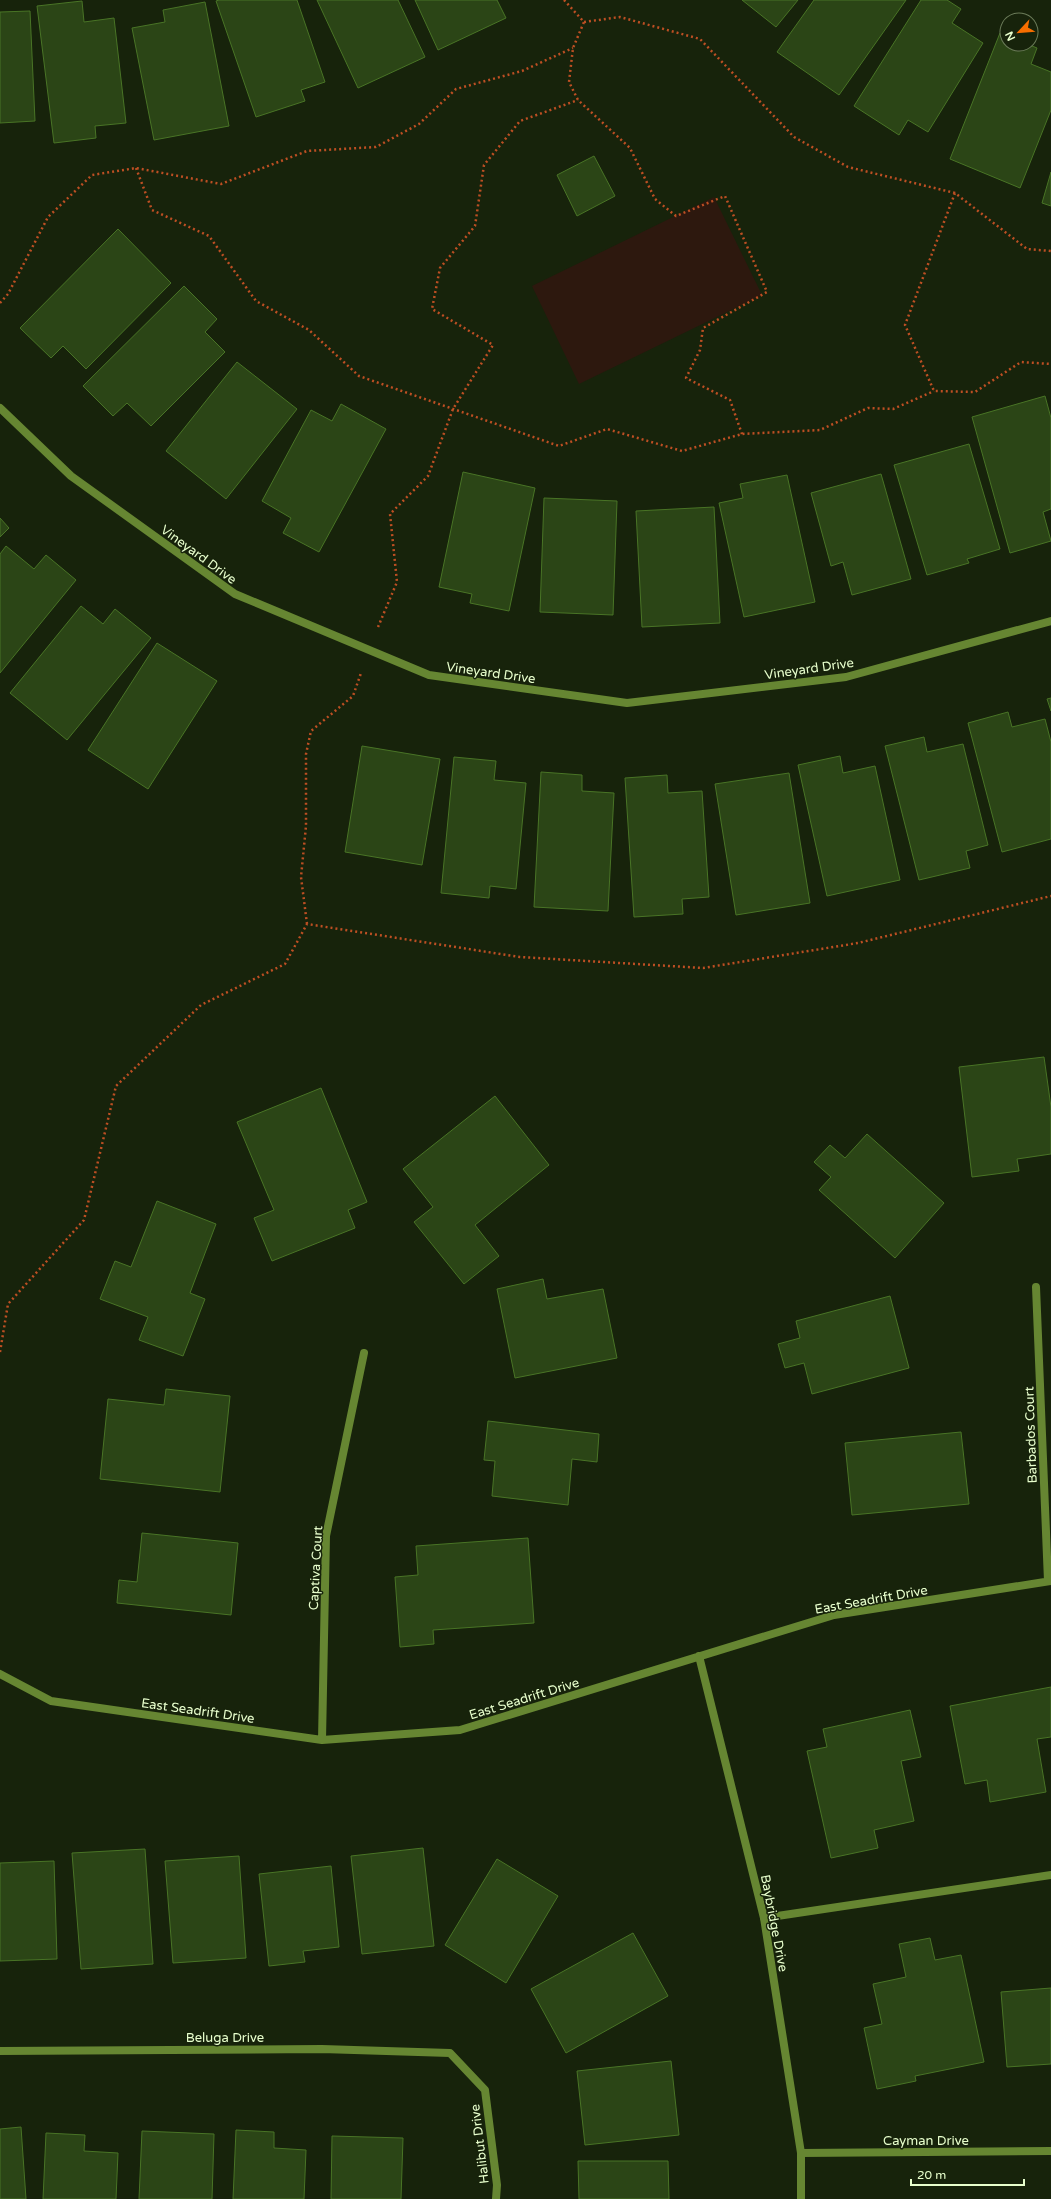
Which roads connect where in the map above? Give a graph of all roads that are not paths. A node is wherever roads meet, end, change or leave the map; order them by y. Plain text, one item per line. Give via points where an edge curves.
1 (0, 408) edge
2 (1051, 621) edge
3 (1036, 1288) dead end
4 (364, 1353) dead end
5 (1050, 1581) edge
6 (699, 1656) junction
7 (0, 1674) edge
8 (322, 1740) junction
9 (1051, 1875) edge
10 (764, 1918) junction
11 (0, 2051) edge
12 (450, 2053) joint
13 (1051, 2151) edge
14 (801, 2153) junction
15 (496, 2199) edge
16 (801, 2199) edge

1 - 2 street, Vineyard Drive via 70,476 235,594 429,675 627,703 846,677
3 - 5 street, Barbados Court
4 - 8 street, Captiva Court via 326,1536
5 - 6 street, East Seadrift Drive via 834,1615
6 - 8 street, East Seadrift Drive via 460,1730
6 - 10 street, Baybridge Drive
7 - 8 street, East Seadrift Drive via 51,1700
9 - 10 street
10 - 14 street, Baybridge Drive
11 - 12 street, Beluga Drive via 322,2049
12 - 15 street, Halibut Drive via 485,2090 497,2185
13 - 14 street, Cayman Drive
14 - 16 street, Baybridge Drive

